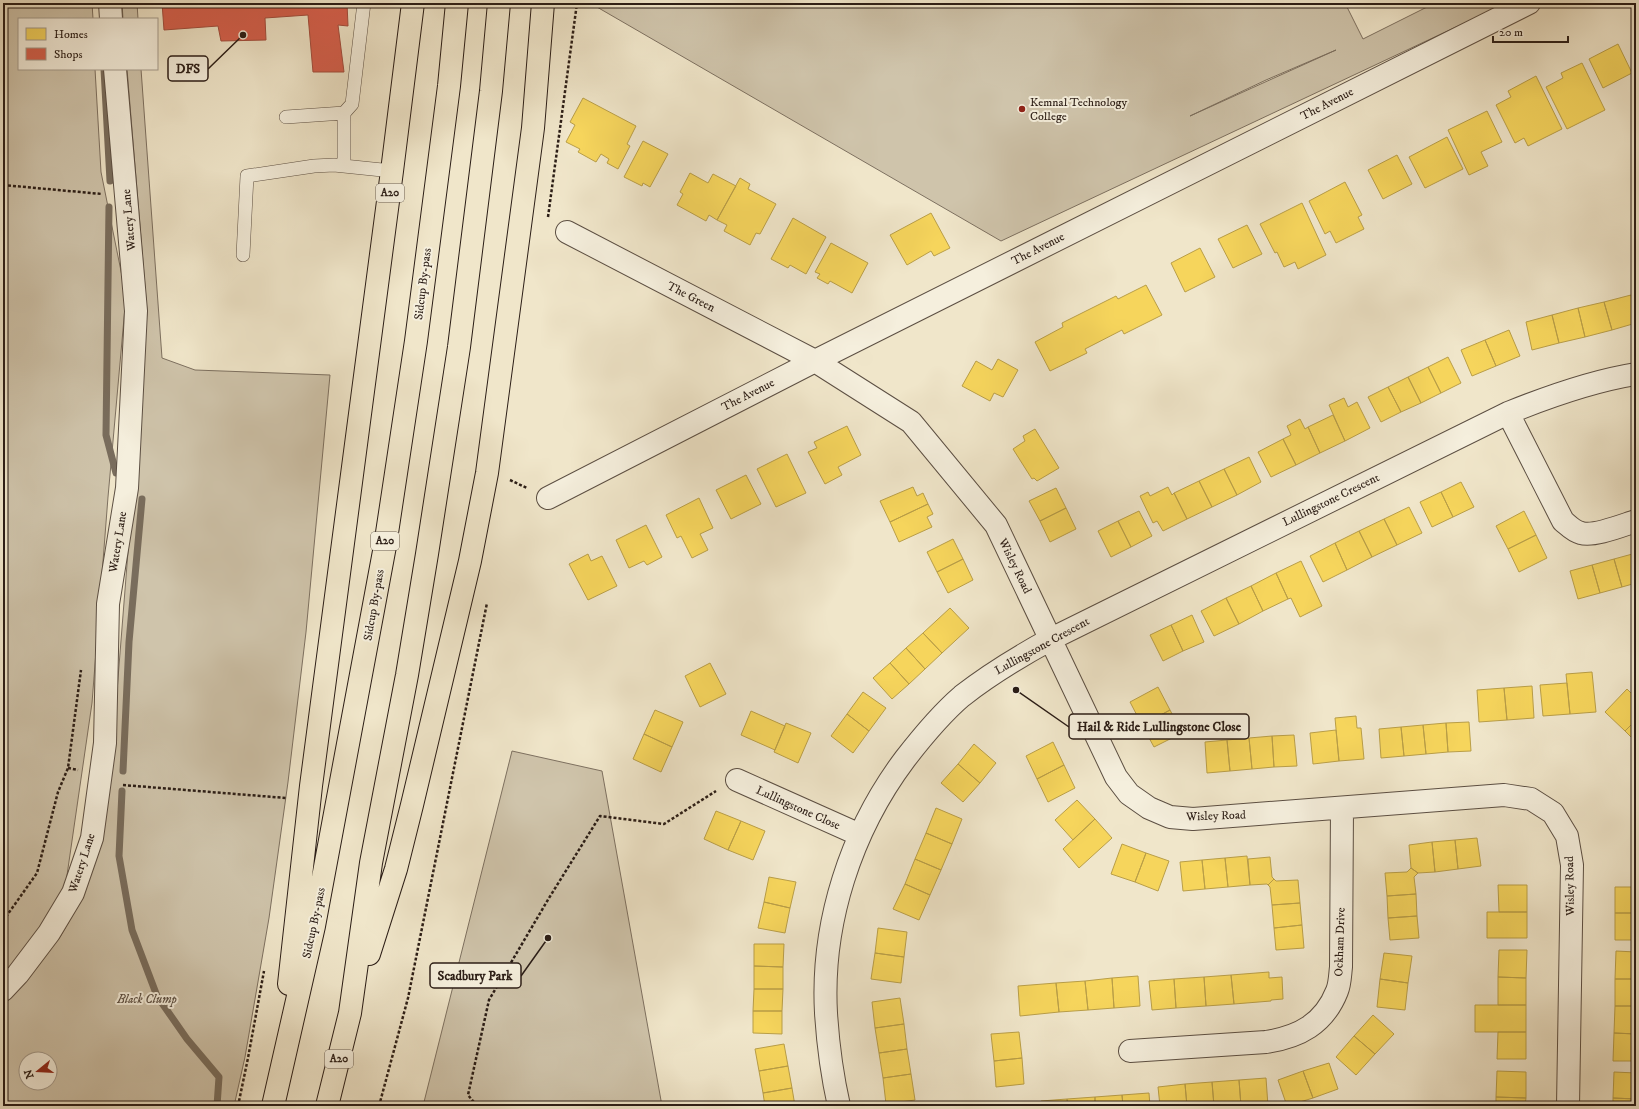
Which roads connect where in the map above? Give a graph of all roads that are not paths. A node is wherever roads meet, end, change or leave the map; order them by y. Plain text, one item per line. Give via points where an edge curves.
1 (110, 3) edge
2 (364, 3) edge
3 (413, 3) edge
4 (457, 3) edge
5 (499, 3) edge
6 (543, 3) edge
7 (1529, 3) edge
8 (111, 18) edge
9 (116, 70) edge
10 (344, 113) junction
11 (286, 117) dead end
12 (344, 166) junction
13 (392, 171) junction
14 (566, 232) dead end
15 (243, 255) dead end
16 (815, 361) junction
17 (1636, 374) edge
18 (1508, 413) junction
19 (548, 498) road end
20 (1636, 521) edge
21 (1051, 639) junction
22 (737, 780) road end
23 (1342, 808) junction
24 (860, 835) junction
25 (3, 990) edge
26 (350, 1013) junction
27 (1130, 1052) dead end
28 (280, 1073) junction
29 (273, 1106) edge
30 (327, 1106) edge
31 (839, 1106) edge
32 (1568, 1106) edge

1 - 8 street
2 - 10 lane via 352,104
3 - 13 highway, A20
4 - 28 highway, Sidcup By-pass / A20 via 449,86 416,341 385,546 314,926
5 - 26 highway, A20 via 491,92 458,354 413,637 371,863
6 - 26 highway, A20 via 534,128 487,473 468,569 396,869
7 - 16 street, The Avenue
9 - 25 street, Watery Lane via 136,311 127,488 108,604 105,743 92,838 73,893 49,933
10 - 11 lane
10 - 12 lane
12 - 13 lane
12 - 15 lane via 314,166 247,176
13 - 28 highway, A20 via 311,786
14 - 16 street, The Green
16 - 19 street, The Avenue
16 - 21 street, Wisley Road via 911,422 996,525
17 - 18 street, Lullingstone Crescent via 1566,391
18 - 20 street via 1563,520 1571,528 1582,534 1594,533
18 - 21 street, Lullingstone Crescent
21 - 23 street, Wisley Road via 1116,777 1129,794 1150,808 1170,817 1193,819
21 - 24 street, Lullingstone Crescent via 983,680 939,719 892,776
22 - 24 street, Lullingstone Close
23 - 27 street, Ockham Drive via 1341,967 1338,990 1316,1022 1300,1033 1266,1042
23 - 32 street, Wisley Road via 1504,795 1531,799 1553,813 1567,836 1572,865
24 - 31 street, Lullingstone Crescent via 837,900 830,935 826,978 828,1045
26 - 30 highway, A20
28 - 29 highway, Sidcup By-pass / A20

